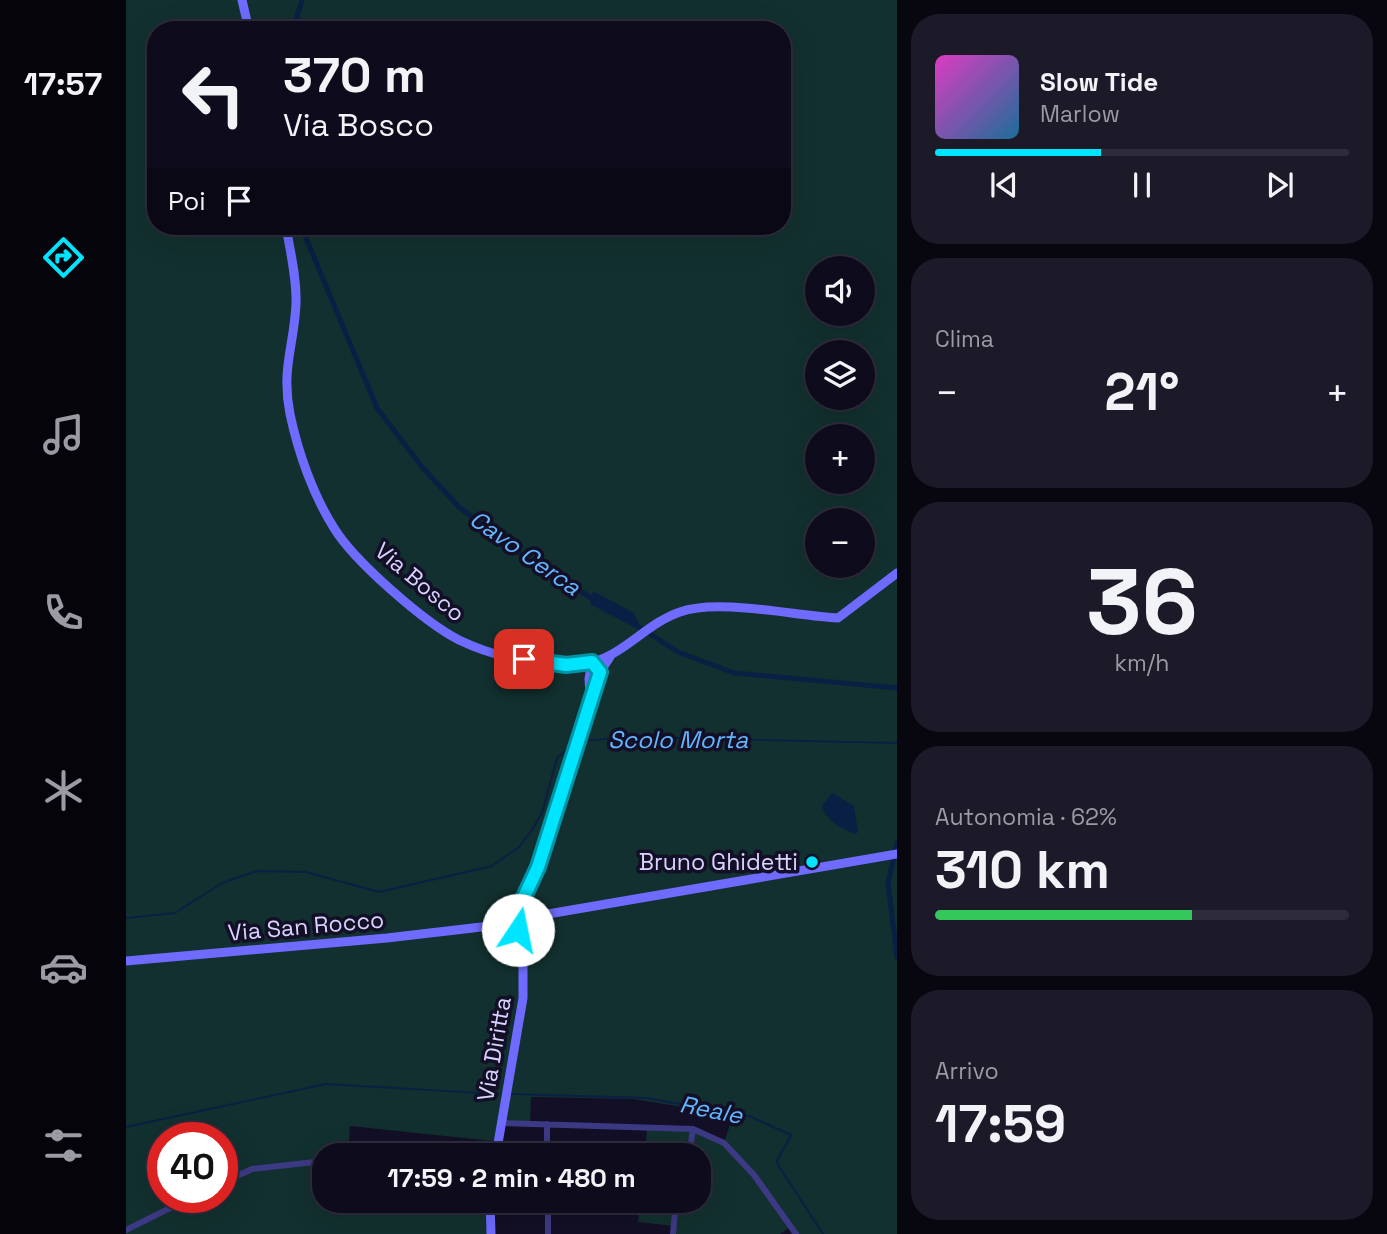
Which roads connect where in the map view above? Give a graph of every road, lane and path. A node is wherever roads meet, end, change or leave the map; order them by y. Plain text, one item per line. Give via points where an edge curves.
1 (242, 0) edge
2 (246, 21) edge
3 (287, 235) edge
4 (897, 573) edge
5 (613, 655) junction
6 (592, 662) junction
7 (573, 664) junction
8 (600, 672) junction
9 (589, 679) junction
10 (590, 702) junction
11 (892, 854) edge
12 (534, 877) junction
13 (524, 897) junction
14 (536, 912) junction
15 (552, 912) junction
16 (512, 918) junction
17 (126, 961) edge
18 (500, 1123) junction
19 (547, 1124) junction
20 (693, 1129) junction
21 (498, 1143) edge
22 (547, 1143) edge
23 (691, 1143) edge
24 (312, 1162) edge
25 (238, 1176) edge
26 (160, 1213) edge
27 (488, 1213) edge
28 (548, 1213) edge
29 (675, 1213) edge
30 (126, 1230) edge
31 (491, 1234) edge
32 (548, 1234) edge
33 (673, 1234) edge
34 (796, 1234) edge

1 - 2 street
3 - 7 street, Via Bosco via 296,297 284,375 290,414 302,458 334,528 377,578 456,639 500,654
4 - 5 street, Via Bosco via 838,618 700,608 679,612
5 - 6 street, Via Bosco
5 - 8 street
6 - 7 street, Via Bosco
6 - 8 street
6 - 9 street
7 - 9 street
8 - 10 street
9 - 10 street
10 - 12 street
11 - 15 street, Via San Rocco
12 - 13 street
12 - 16 street
13 - 14 street
13 - 16 street
14 - 15 street, Via San Rocco
14 - 16 street, Via San Rocco
15 - 16 street, Via San Rocco
16 - 17 street, Via San Rocco via 489,926 410,936
16 - 18 street, Via Diritta via 521,950 523,998
18 - 19 street
18 - 21 street, Via Diritta
19 - 20 street
19 - 22 street
20 - 23 street
20 - 34 street via 724,1143 754,1175
24 - 25 street via 252,1169
26 - 30 street
27 - 31 street
28 - 32 street
29 - 33 street

